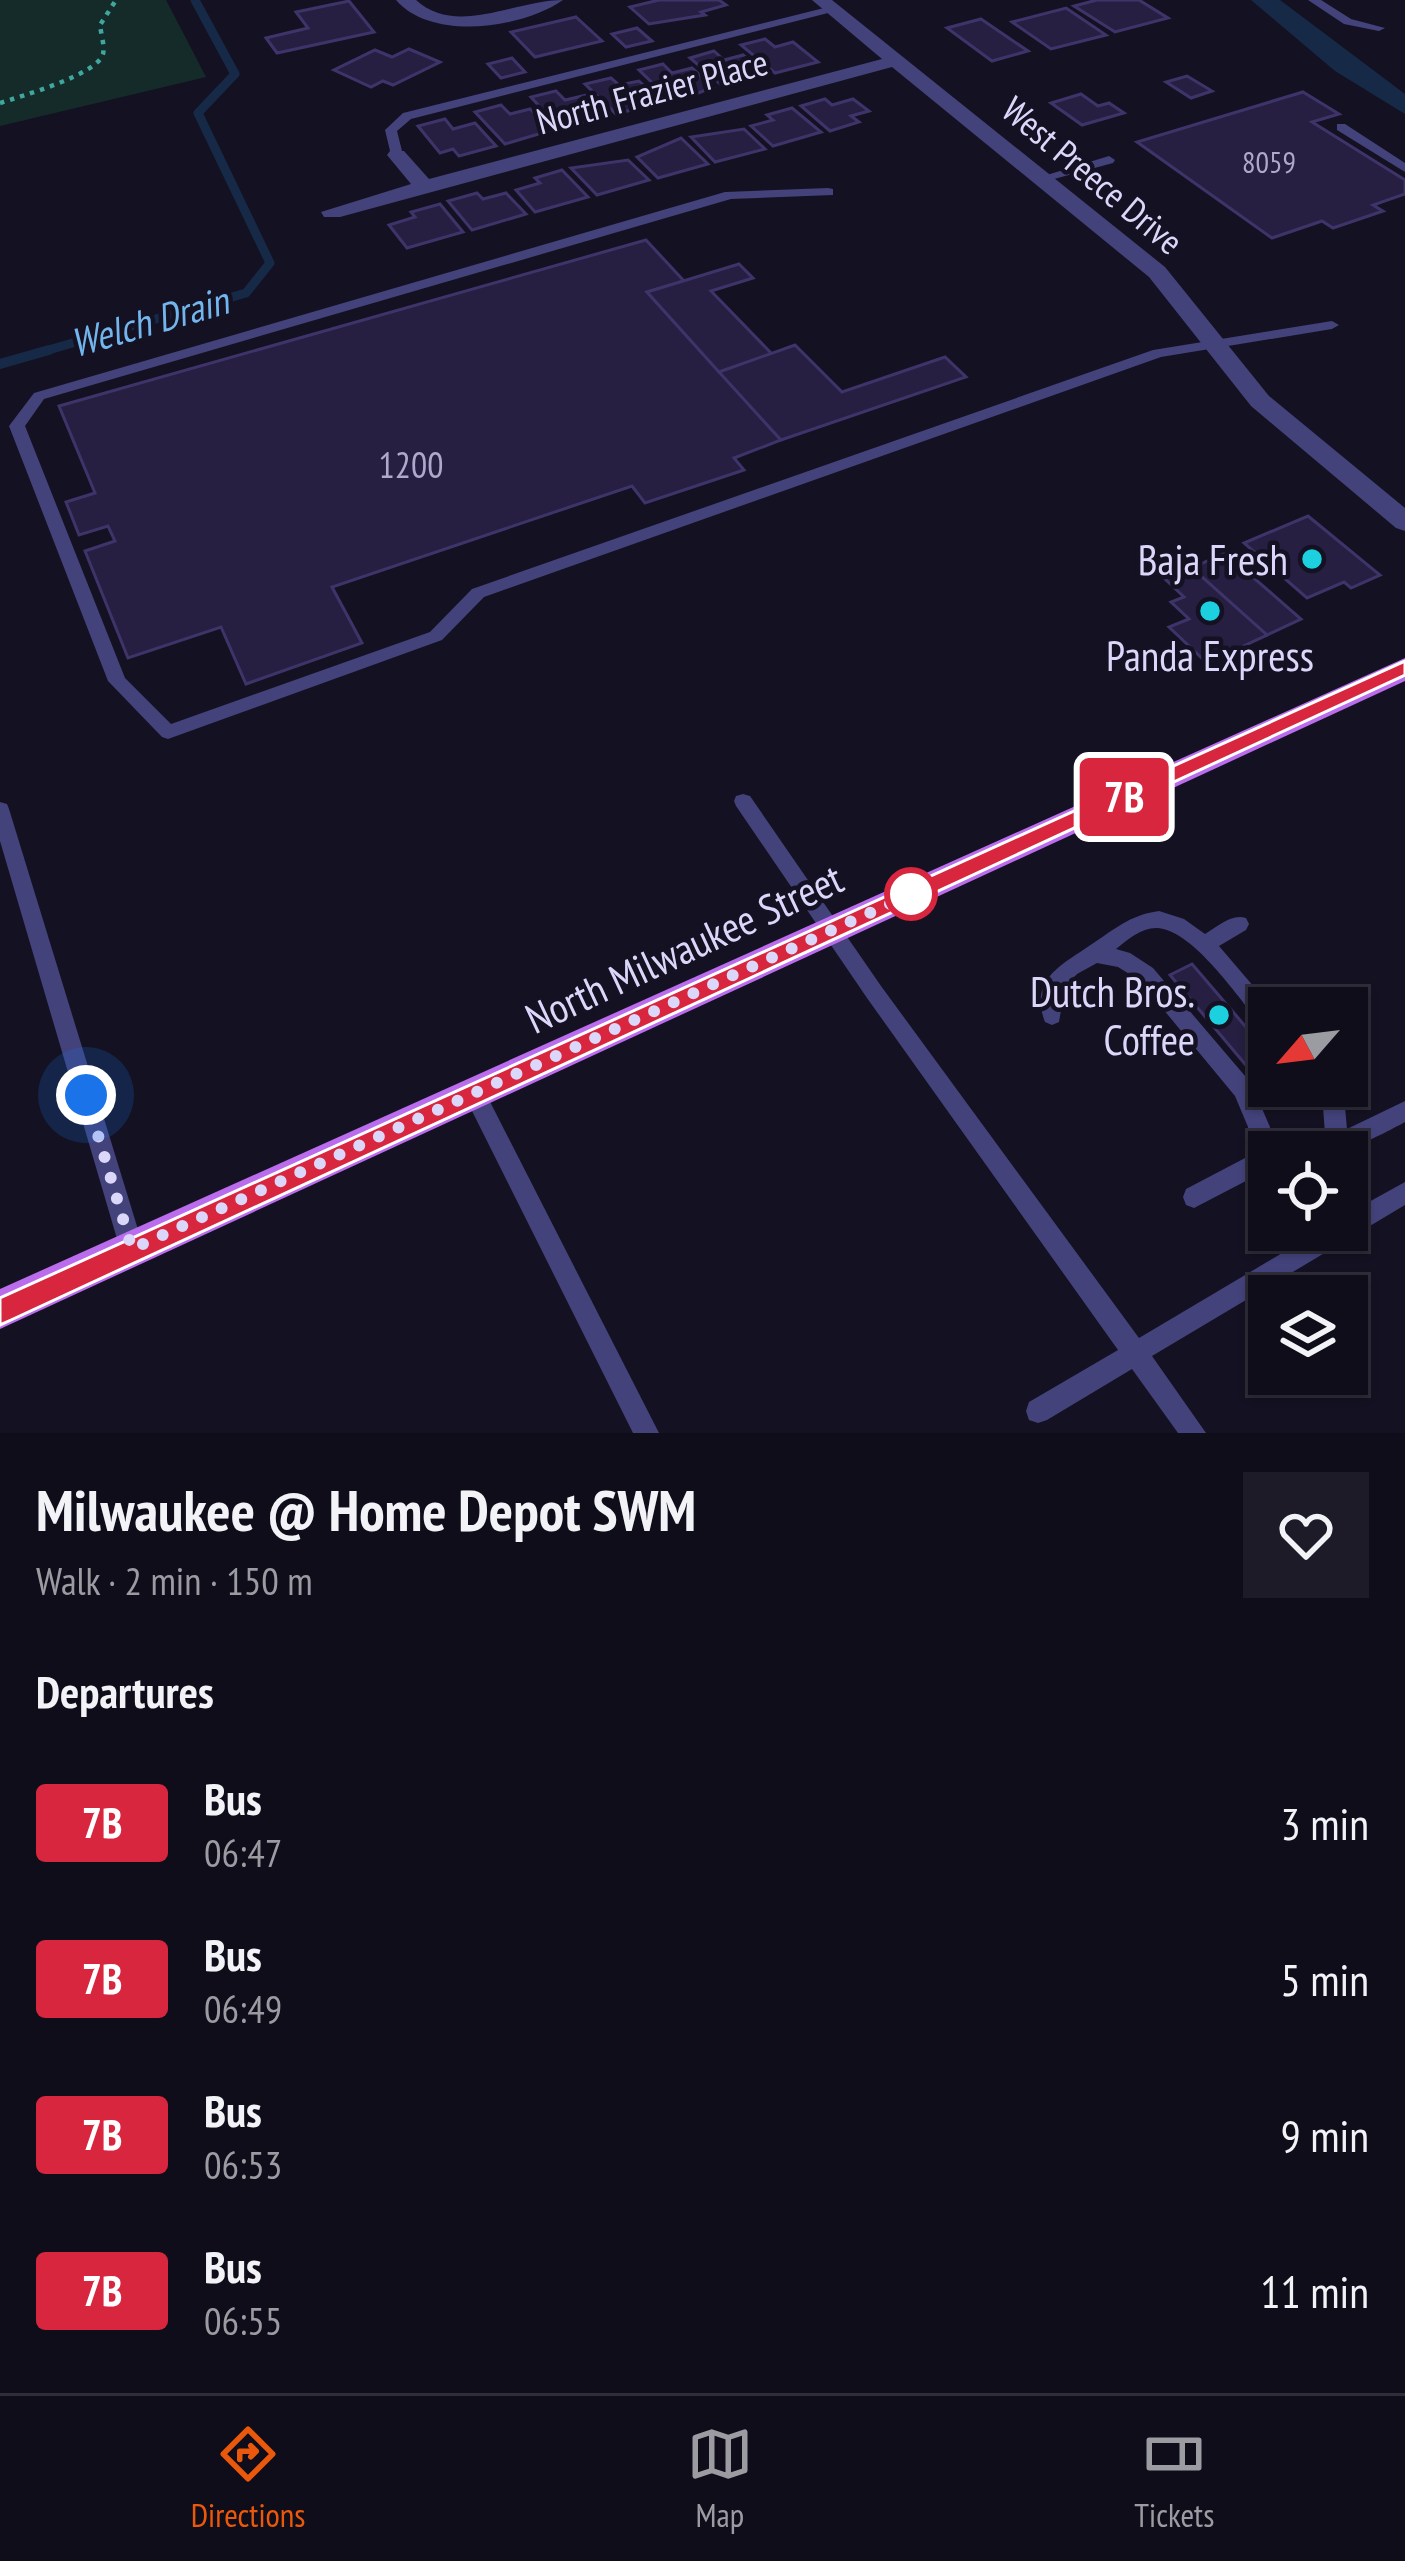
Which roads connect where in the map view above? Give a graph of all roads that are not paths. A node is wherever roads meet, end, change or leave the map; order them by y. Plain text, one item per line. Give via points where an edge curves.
1 (405, 0) edge
2 (554, 0) edge
3 (1313, 0) edge
4 (827, 4) edge
5 (1379, 28) dead end
6 (898, 60) junction
7 (1341, 128) dead end
8 (397, 155) joint
9 (1109, 160) dead end
10 (1405, 168) edge
11 (1043, 178) junction
12 (424, 187) junction
13 (828, 192) dead end
14 (332, 212) dead end
15 (1332, 325) dead end
16 (1216, 346) junction
17 (1405, 522) edge
18 (1405, 669) edge
19 (743, 801) dead end
20 (0, 808) edge
21 (1239, 924) dead end
22 (831, 930) junction
23 (1203, 944) junction
24 (1096, 954) junction
25 (1248, 996) edge
26 (1052, 1016) dead end
27 (474, 1093) junction
28 (1405, 1111) edge
29 (1259, 1131) edge
30 (1368, 1131) edge
31 (1248, 1168) edge
32 (1405, 1193) edge
33 (1194, 1197) dead end
34 (1368, 1215) edge
35 (132, 1249) junction
36 (1308, 1251) edge
37 (0, 1309) edge
38 (1135, 1353) junction
39 (1038, 1411) dead end
40 (646, 1433) edge
41 (1192, 1433) edge

1 - 2 street via 416,14 445,24
3 - 5 lane via 1348,22
4 - 6 street, West Preece Drive
4 - 8 lane via 407,116 391,130
6 - 11 street, West Preece Drive
6 - 12 street, North Frazier Place
7 - 10 lane
8 - 12 street
9 - 11 lane
11 - 16 street, West Preece Drive via 1157,272
12 - 14 street, North Frazier Place
13 - 16 lane via 730,195 39,396 16,426 117,681 168,732 436,636 478,593 1158,353
15 - 16 lane
16 - 17 street, West Preece Drive via 1260,401
18 - 22 main road, North Milwaukee Street
19 - 22 lane
20 - 35 lane
21 - 23 lane
22 - 27 main road, North Milwaukee Street
22 - 38 lane
23 - 24 lane via 1168,919 1148,919
23 - 25 lane
24 - 26 lane via 1058,976 1048,997
24 - 29 lane via 1146,974 1243,1090
27 - 35 main road, North Milwaukee Street
27 - 40 lane
28 - 30 lane
31 - 33 lane
32 - 34 lane
35 - 37 main road, North Milwaukee Street
36 - 38 lane
38 - 39 lane
38 - 41 lane

